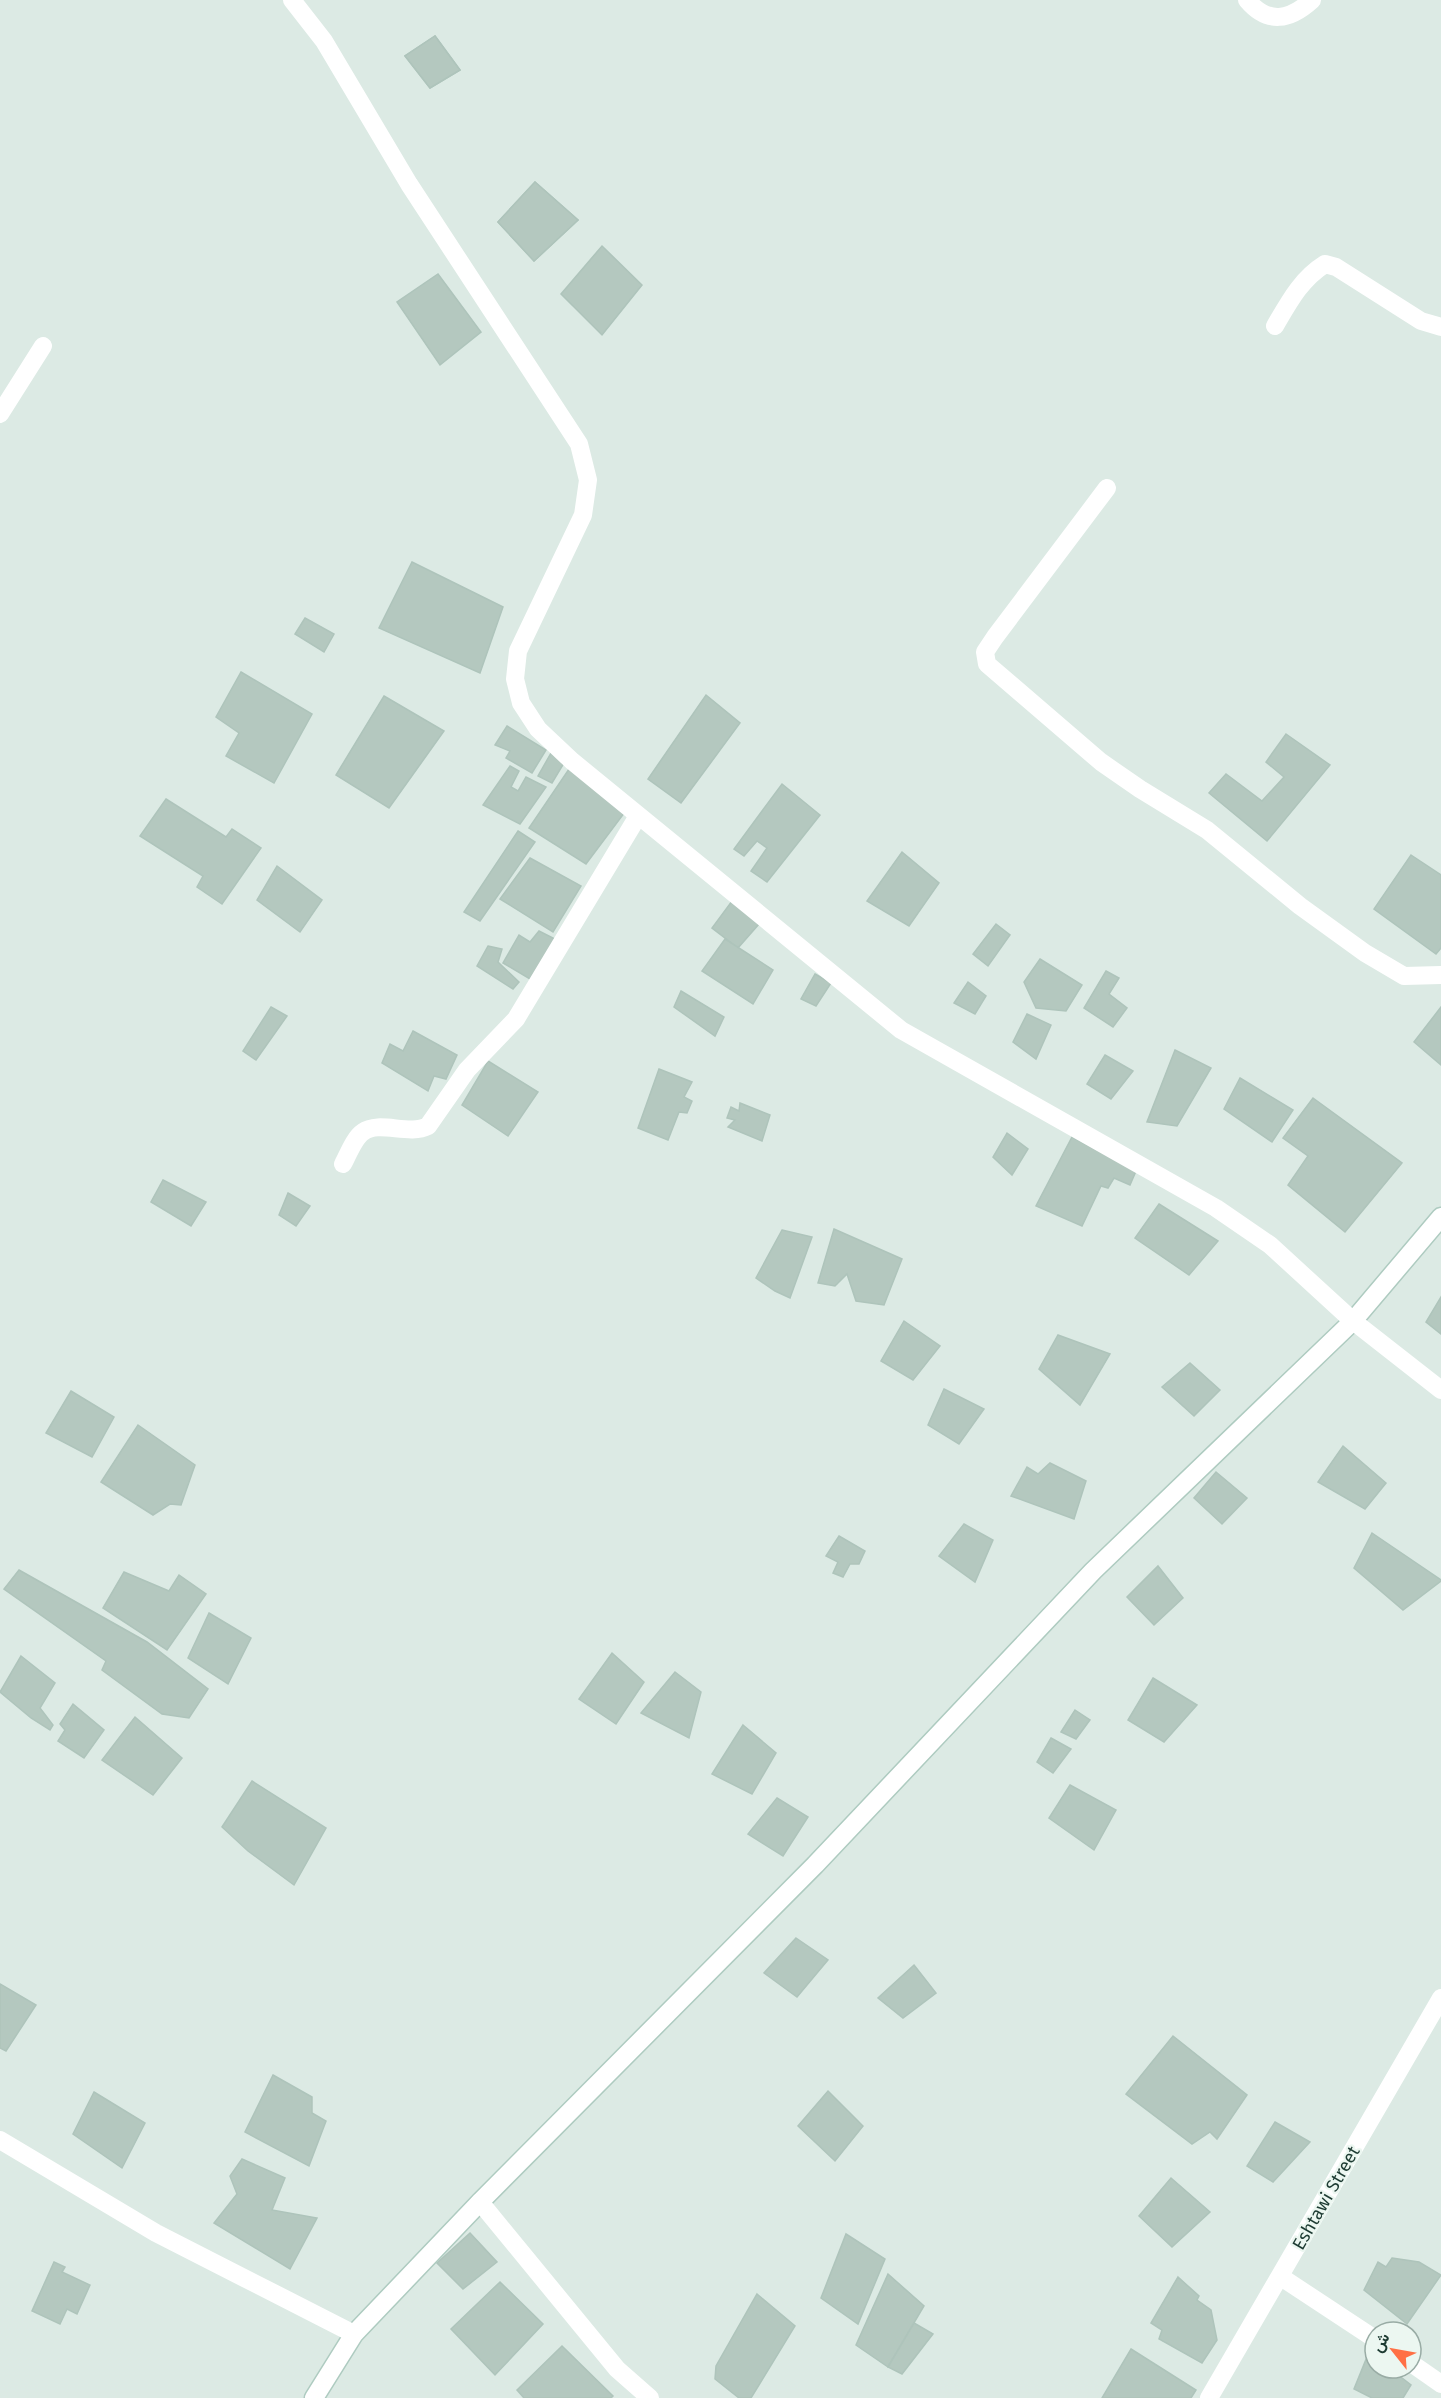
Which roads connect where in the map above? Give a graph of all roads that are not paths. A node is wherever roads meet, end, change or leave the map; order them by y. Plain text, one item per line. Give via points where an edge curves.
1 (292, 0) edge
2 (1247, 0) edge
3 (1312, 0) edge
4 (1275, 326) dead end
5 (1441, 327) edge
6 (43, 346) dead end
7 (0, 414) edge
8 (1107, 488) dead end
9 (638, 816) junction
10 (1441, 975) edge
11 (343, 1164) dead end
12 (1441, 1217) edge
13 (1353, 1321) junction
14 (1441, 1390) edge
15 (1441, 1998) edge
16 (0, 2140) edge
17 (480, 2202) junction
18 (1281, 2277) junction
19 (1363, 2331) edge
20 (354, 2334) junction
21 (1423, 2372) edge
22 (1441, 2385) edge
23 (314, 2398) edge
24 (650, 2398) edge
25 (1209, 2398) edge

1 - 9 street via 324,41 409,184 579,444 588,480 583,515 518,651 515,679 521,703 538,729
2 - 3 street via 1267,16 1289,16
4 - 5 street via 1298,287 1325,264 1336,267 1421,321
6 - 7 street
8 - 10 street via 995,637 985,652 987,664 1101,762 1207,830 1365,953 1404,976
9 - 11 street via 516,1019 467,1070 428,1126 419,1131 370,1128 362,1133
9 - 13 street via 901,1030 1216,1208 1270,1245
12 - 13 street
13 - 14 street
13 - 17 street via 1093,1571 815,1865
15 - 18 street, Eshtawi Street
16 - 20 street via 156,2233
17 - 20 street
17 - 24 street via 616,2368
18 - 19 street
18 - 25 street, Eshtawi Street
20 - 23 street
21 - 22 street

